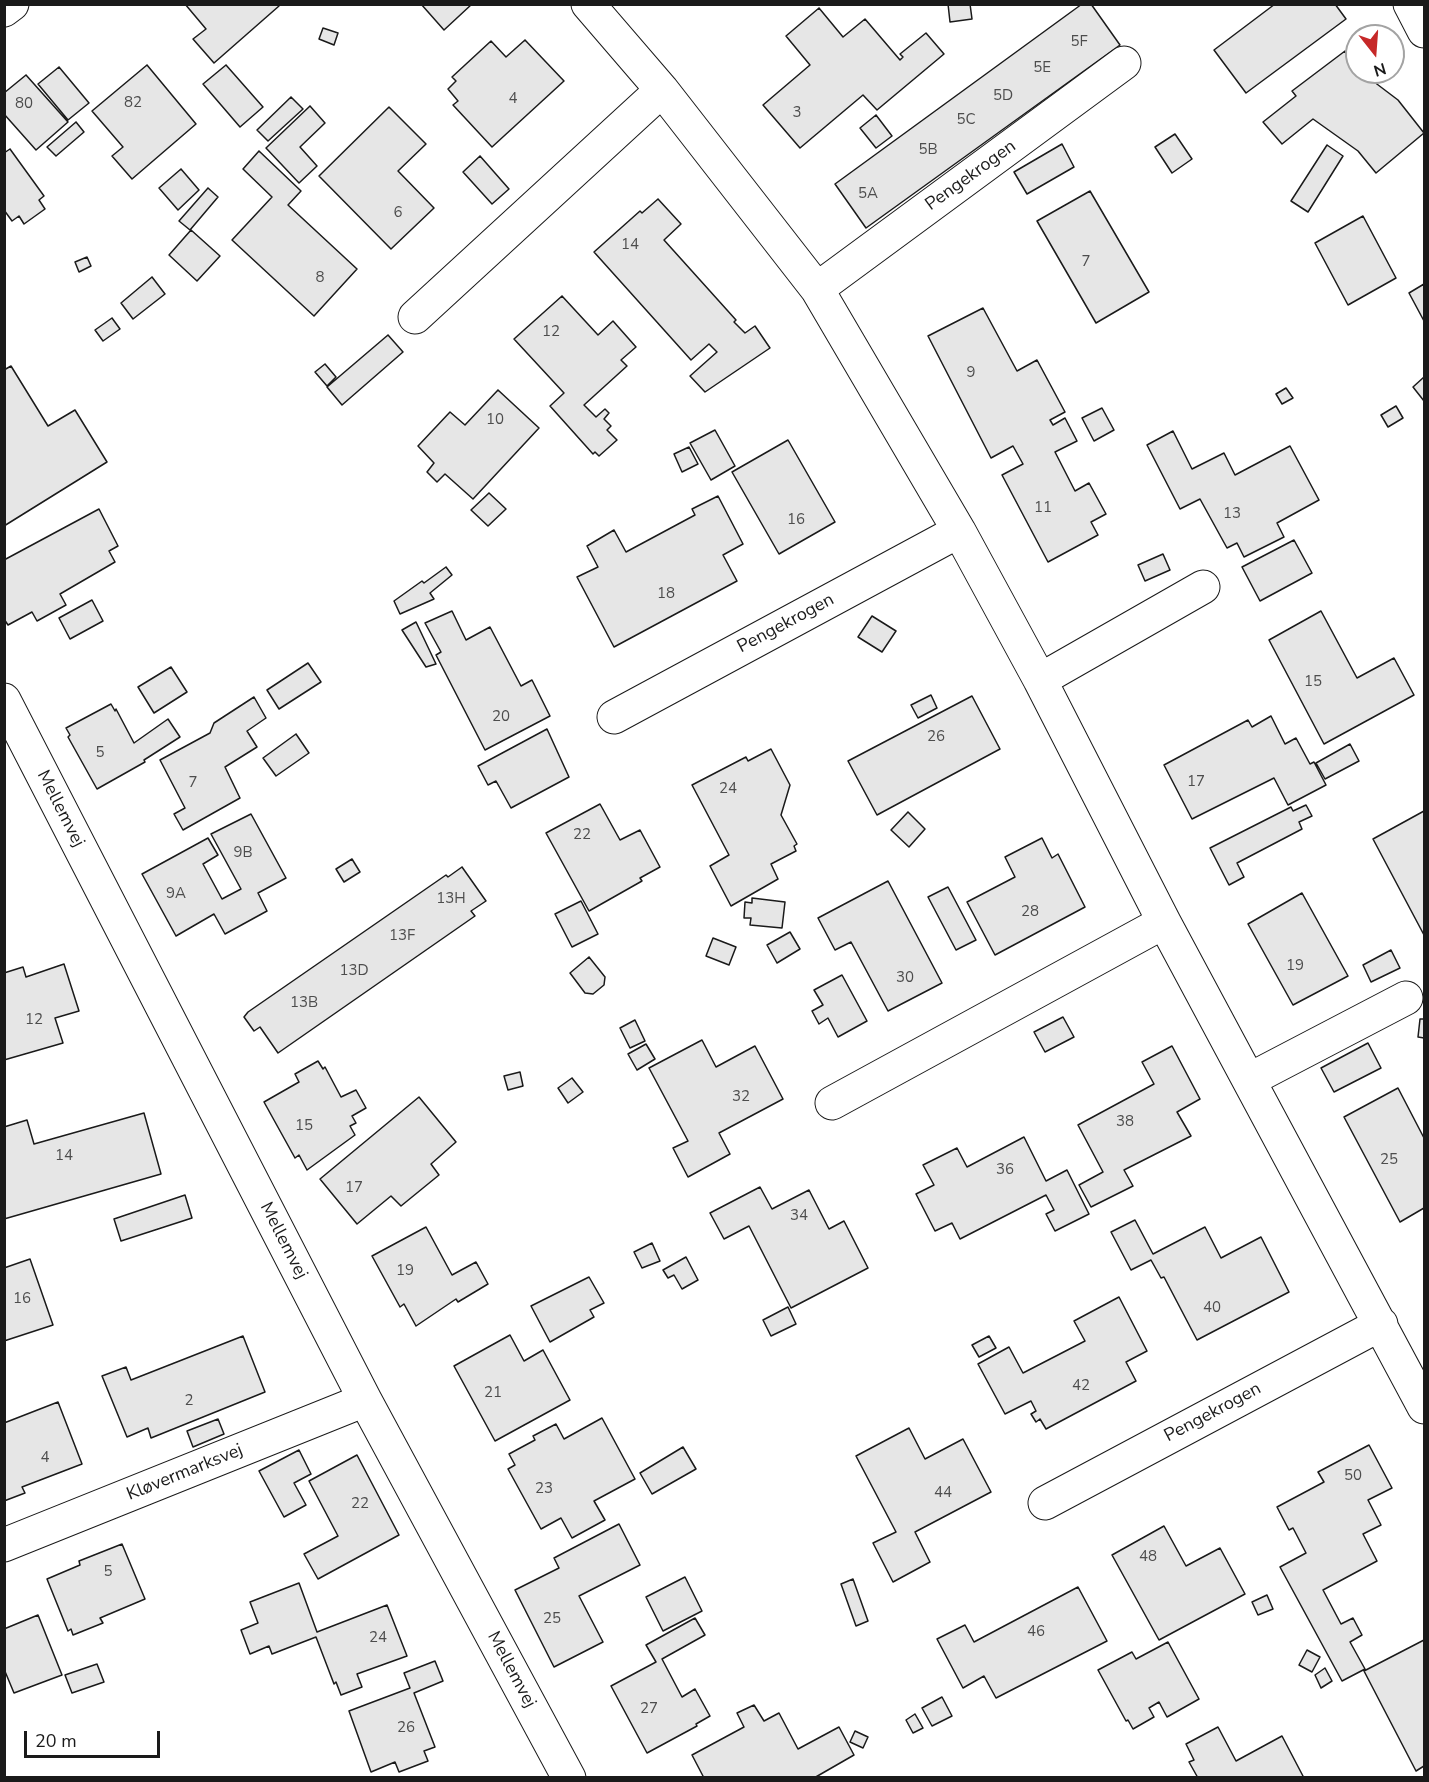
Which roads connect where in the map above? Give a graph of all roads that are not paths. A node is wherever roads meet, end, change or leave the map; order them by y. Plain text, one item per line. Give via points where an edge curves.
1 (12, 4) edge
2 (588, 4) edge
3 (1410, 4) edge
4 (4, 10) edge
5 (1425, 31) edge
6 (1124, 63) dead end
7 (662, 90) junction
8 (818, 289) junction
9 (415, 317) dead end
10 (958, 531) junction
11 (1203, 587) dead end
12 (1040, 680) junction
13 (4, 700) edge
14 (614, 717) dead end
15 (1164, 922) junction
16 (1406, 998) dead end
17 (1248, 1080) junction
18 (832, 1103) dead end
19 (1381, 1324) junction
20 (365, 1400) junction
21 (1425, 1407) edge
22 (1045, 1503) dead end
23 (4, 1545) edge
24 (569, 1778) edge

1 - 4 street
2 - 7 street
3 - 5 street
6 - 8 street, Pengekrogen
7 - 8 street
7 - 9 street
8 - 10 street
10 - 12 street
10 - 14 street, Pengekrogen
11 - 12 street
12 - 15 street
13 - 20 street, Mellemvej
15 - 17 street
15 - 18 street
16 - 17 street
17 - 19 street
19 - 21 street
19 - 22 street, Pengekrogen
20 - 23 street, Kløvermarksvej
20 - 24 street, Mellemvej

